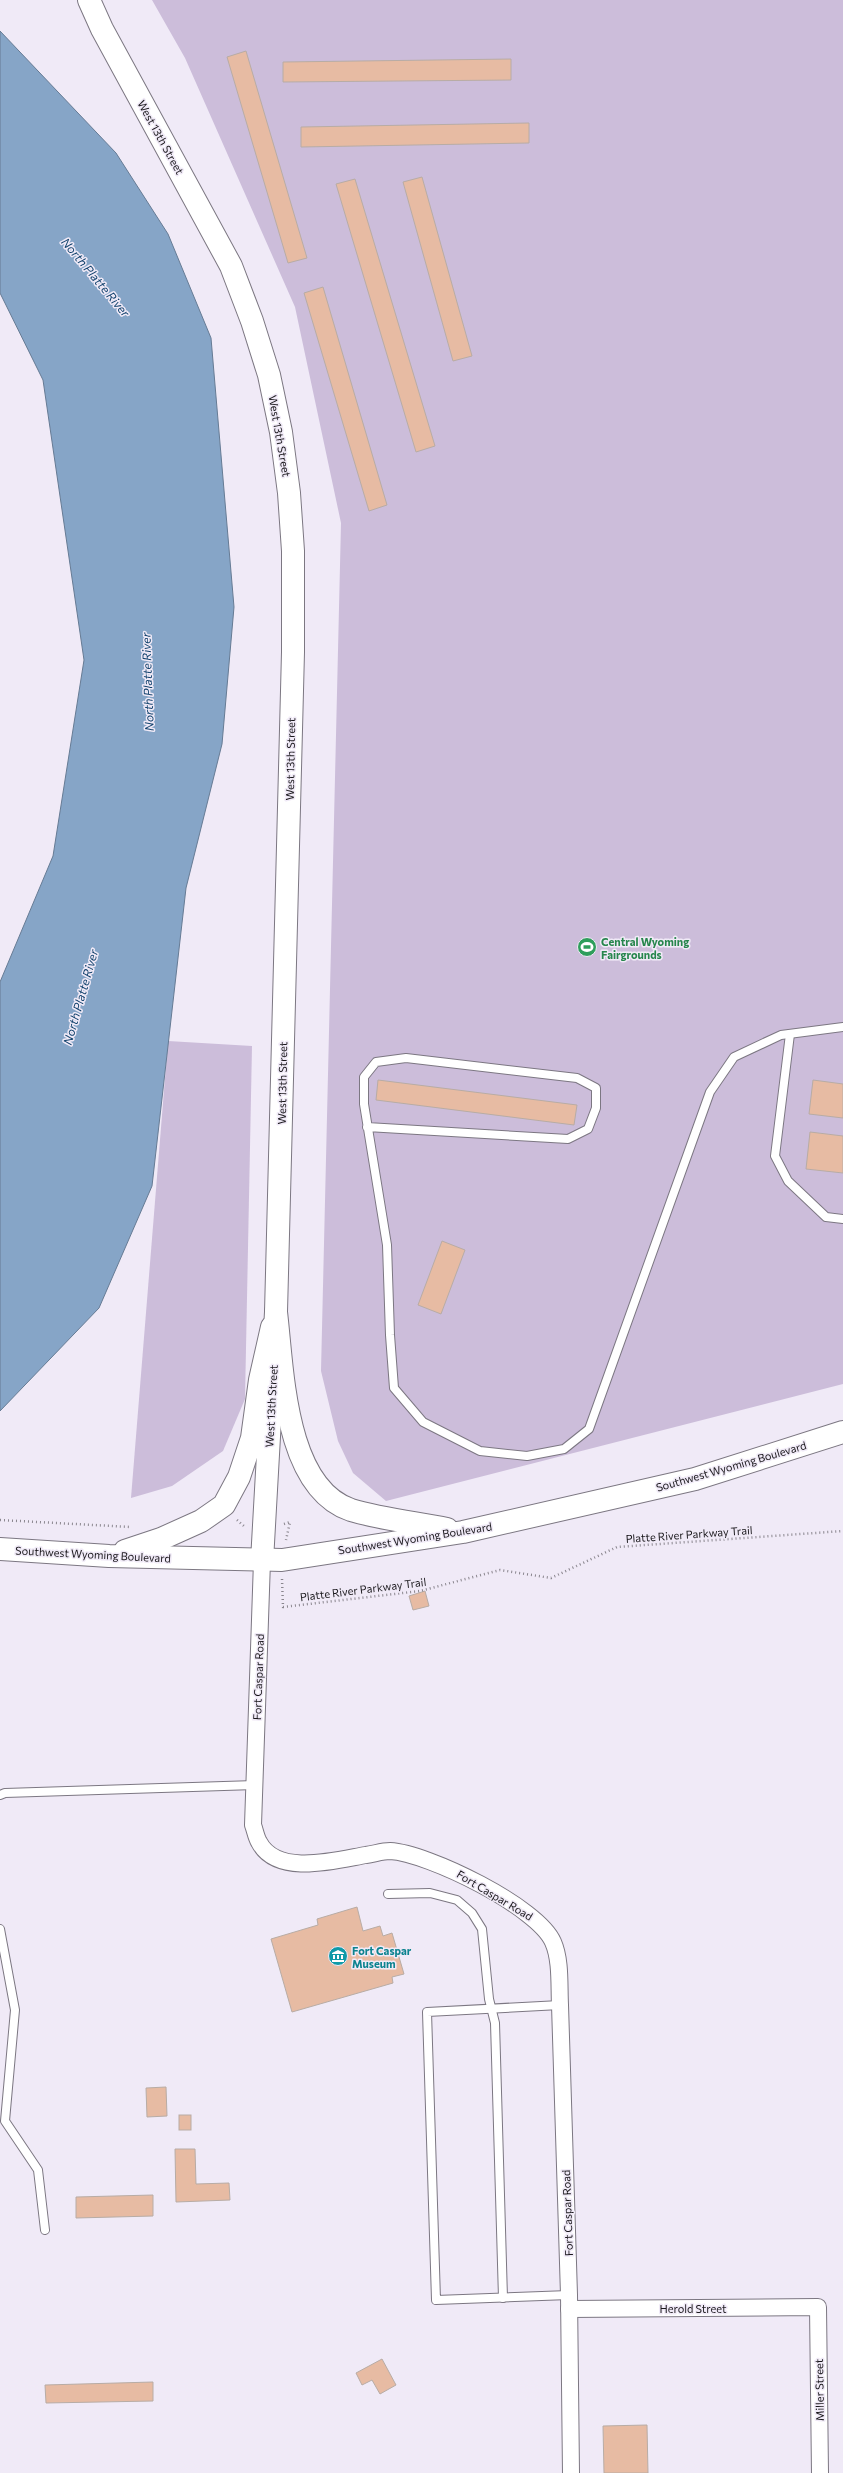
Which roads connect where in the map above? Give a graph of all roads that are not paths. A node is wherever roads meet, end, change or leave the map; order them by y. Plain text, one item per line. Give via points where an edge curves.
1 (89, 0) edge
2 (843, 1027) edge
3 (790, 1034) junction
4 (367, 1127) junction
5 (843, 1219) edge
6 (276, 1312) junction
7 (843, 1432) edge
8 (463, 1532) junction
9 (0, 1549) edge
10 (109, 1556) junction
11 (262, 1561) junction
12 (255, 1786) junction
13 (0, 1795) edge
14 (388, 1894) dead end
15 (0, 1930) edge
16 (560, 2005) junction
17 (491, 2008) junction
18 (45, 2230) dead end
19 (503, 2298) junction
20 (569, 2302) junction
21 (818, 2307) joint
22 (571, 2473) edge
23 (820, 2473) edge

1 - 6 main road, West 13th Street via 102,29 231,266 269,376 281,432 294,552
2 - 3 lane
3 - 4 lane via 781,1035 734,1057 710,1092 588,1429 564,1449 527,1456 480,1451 423,1422 394,1388 387,1245
3 - 5 lane via 775,1156 788,1181 826,1218
4 - 4 lane via 364,1077 376,1062 406,1058 577,1078 596,1088 596,1108 588,1129 568,1139
6 - 8 main road via 290,1424 303,1463 328,1497 351,1510
6 - 10 main road via 260,1380 252,1438 239,1476 224,1505 201,1521 161,1539
6 - 11 main road, West 13th Street
7 - 8 main road, Southwest Wyoming Boulevard via 695,1478
8 - 11 main road, Southwest Wyoming Boulevard
9 - 10 main road, Southwest Wyoming Boulevard
10 - 11 main road, Southwest Wyoming Boulevard
11 - 12 street, Fort Caspar Road
12 - 13 lane
12 - 16 street, Fort Caspar Road via 253,1825 260,1843 273,1855 309,1865 389,1851 406,1854 448,1868 523,1910 540,1923 553,1942 558,1963
14 - 17 lane via 430,1893 457,1900 472,1913 482,1929
15 - 18 lane via 15,2010 5,2121 38,2170
16 - 17 lane
16 - 20 street, Fort Caspar Road
17 - 19 lane via 494,2023
17 - 19 lane via 427,2012 436,2300
19 - 20 lane
20 - 21 street, Herold Street
20 - 22 street, Fort Caspar Road
21 - 23 street, Miller Street

